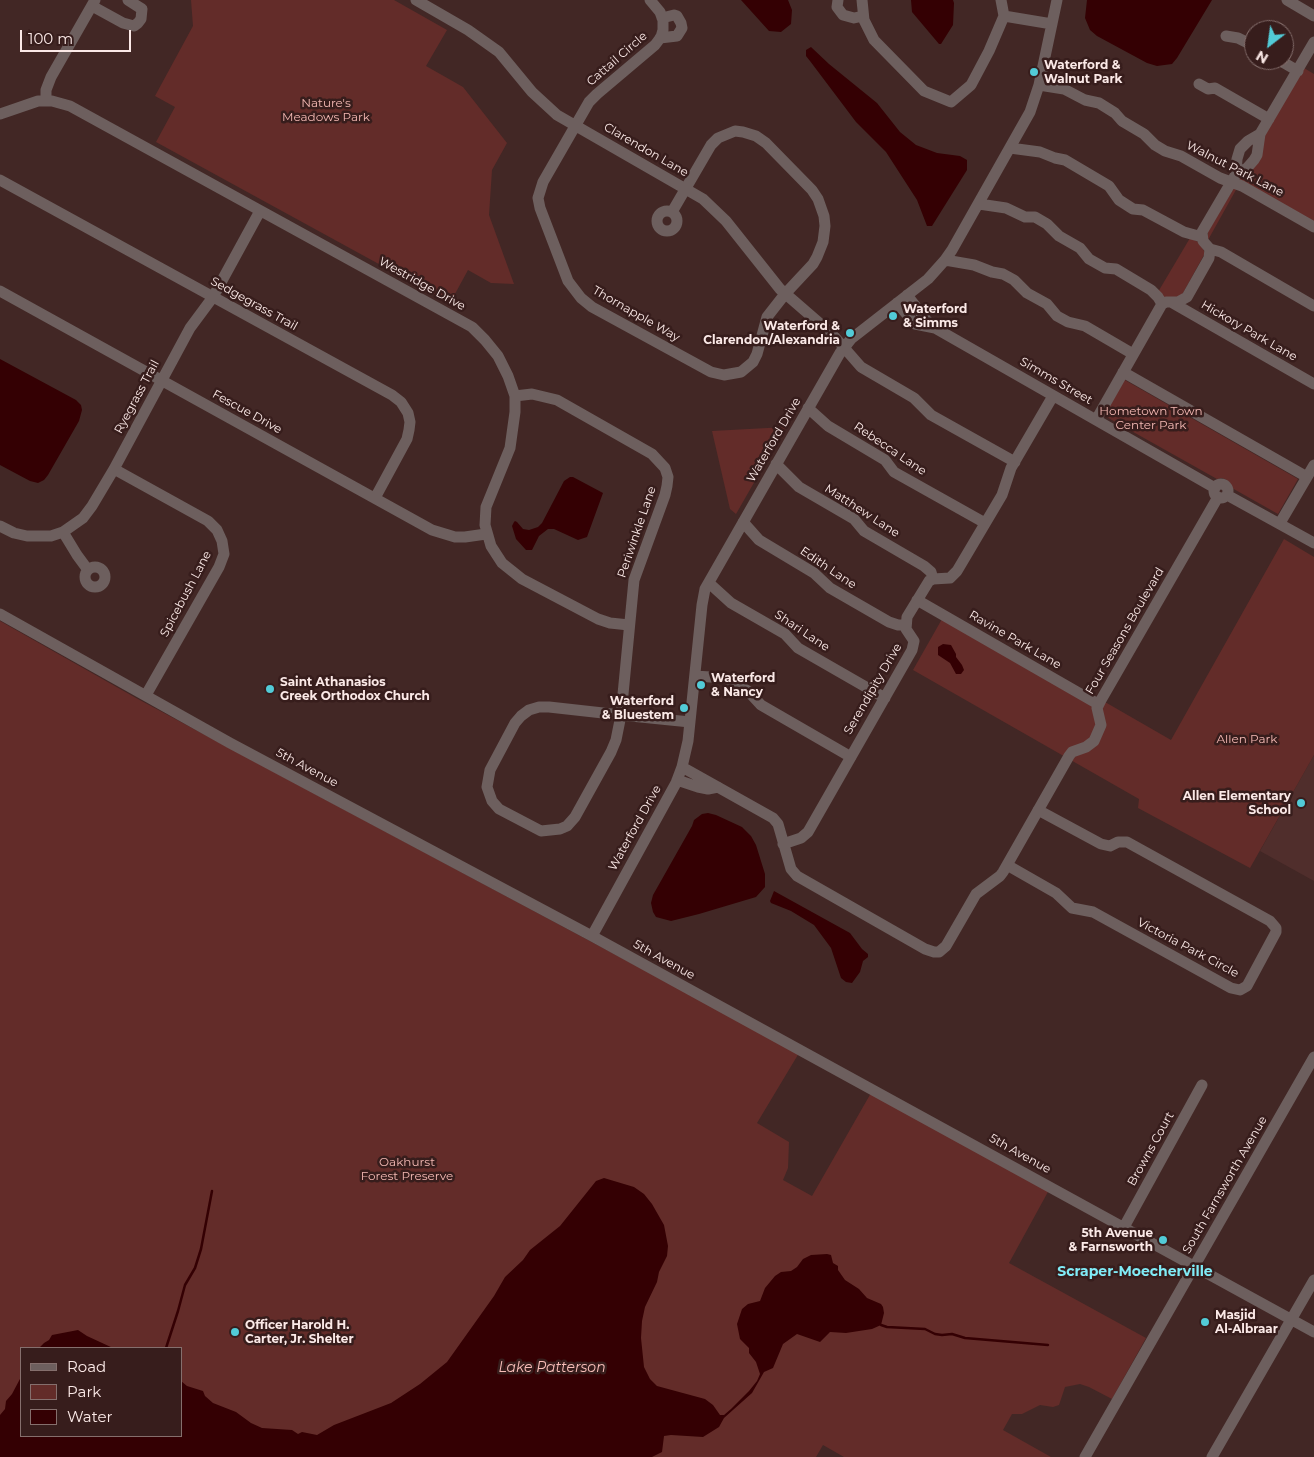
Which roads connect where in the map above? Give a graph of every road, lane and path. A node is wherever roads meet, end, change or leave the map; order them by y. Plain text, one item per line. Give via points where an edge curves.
1 (128, 0) edge
2 (650, 0) edge
3 (838, 0) edge
4 (862, 0) edge
5 (1001, 0) edge
6 (1057, 0) edge
7 (1286, 0) edge
8 (420, 1) edge
9 (93, 3) edge
10 (863, 16) junction
11 (1004, 16) junction
12 (1314, 16) edge
13 (662, 18) junction
14 (1052, 24) junction
15 (1226, 36) dead end
16 (660, 38) junction
17 (1244, 41) edge
18 (1314, 42) edge
19 (1294, 69) edge
20 (1298, 71) junction
21 (1199, 84) dead end
22 (1039, 85) junction
23 (46, 101) junction
24 (0, 114) edge
25 (1269, 119) junction
26 (575, 125) junction
27 (1260, 134) junction
28 (1010, 148) junction
29 (1234, 178) junction
30 (0, 180) edge
31 (686, 189) junction
32 (979, 204) junction
33 (260, 211) junction
34 (672, 212) dead end
35 (1314, 228) edge
36 (1202, 237) junction
37 (1210, 249) junction
38 (945, 260) junction
39 (0, 291) edge
40 (785, 294) junction
41 (907, 295) junction
42 (213, 297) junction
43 (897, 302) junction
44 (1167, 303) junction
45 (1314, 306) edge
46 (936, 328) junction
47 (844, 347) junction
48 (1133, 354) junction
49 (1123, 372) junction
50 (162, 380) junction
51 (1314, 384) edge
52 (515, 396) junction
53 (1053, 396) junction
54 (808, 408) junction
55 (1096, 420) junction
56 (1015, 462) junction
57 (776, 464) junction
58 (1314, 465) edge
59 (114, 469) junction
60 (1308, 477) junction
61 (1220, 493) junction
62 (375, 498) junction
63 (743, 522) junction
64 (986, 523) junction
65 (1280, 523) junction
66 (0, 526) edge
67 (63, 532) junction
68 (486, 534) junction
69 (1314, 543) edge
70 (88, 570) dead end
71 (933, 578) junction
72 (709, 582) junction
73 (917, 600) junction
74 (0, 614) edge
75 (629, 625) junction
76 (905, 625) junction
77 (695, 676) junction
78 (146, 695) junction
79 (885, 698) junction
80 (1098, 704) junction
81 (621, 715) junction
82 (690, 722) junction
83 (851, 757) junction
84 (682, 767) junction
85 (677, 780) junction
86 (718, 787) junction
87 (1038, 810) junction
88 (784, 844) junction
89 (1006, 865) junction
90 (592, 936) junction
91 (1314, 1057) edge
92 (1202, 1085) dead end
93 (1124, 1227) junction
94 (1194, 1266) junction
95 (1314, 1280) edge
96 (1292, 1320) junction
97 (1314, 1332) edge
98 (1085, 1457) edge
99 (1212, 1457) edge

1 - 9 street via 142,10 141,18 134,26 123,23
2 - 13 street
3 - 10 street via 837,7 843,15
4 - 10 street
5 - 11 street
6 - 14 street, Waterford Drive
7 - 12 street
8 - 26 street, Clarendon Lane via 499,52 542,104
9 - 23 street via 51,77
10 - 11 street via 874,40 913,81 924,91 951,102 970,85
11 - 14 street
13 - 16 street, Cattail Circle
13 - 16 street, Cattail Circle via 677,16 682,28 677,36
14 - 22 street, Waterford Drive
15 - 17 street
16 - 26 street, Cattail Circle via 597,94
18 - 20 street
19 - 20 street
20 - 25 street
21 - 25 street via 1208,89 1215,88
22 - 28 street, Waterford Drive via 1030,112
22 - 29 street, Walnut Park Lane via 1064,89 1099,103 1165,151
23 - 24 street, Westridge Drive via 31,102
23 - 33 street, Westridge Drive via 78,110
25 - 27 street
26 - 31 street, Clarendon Lane
26 - 40 street, Thornapple Way via 543,182 538,198 568,280 587,302 711,372 724,375 741,372 753,362 761,345 767,316
27 - 29 street via 1254,160
27 - 29 street via 1240,149
28 - 32 street, Waterford Drive
28 - 36 street via 1065,160 1109,186 1119,200 1133,209 1144,210 1184,232
29 - 35 street, Walnut Park Lane via 1242,186
29 - 36 street
30 - 42 street, Sedgegrass Trail
31 - 34 street, Thornapple Way
31 - 40 street, Clarendon Lane via 726,221
31 - 40 street, Thornapple Way via 718,138 743,132 766,143 812,190 824,216 822,247 813,264
32 - 38 street, Waterford Drive
32 - 44 street, Hickory Park Lane via 1006,208 1047,224 1058,236 1080,248 1089,260 1105,268 1116,269
33 - 42 street, Ryegrass Trail
33 - 52 street, Westridge Drive via 472,327 498,356
36 - 37 street
37 - 44 street via 1209,258 1187,296 1178,302
37 - 45 street via 1221,252
38 - 41 street, Waterford Drive
38 - 48 street via 1003,274 1047,304 1057,316 1085,326
39 - 50 street, Fescue Drive
40 - 47 street, Clarendon Lane
41 - 43 street, Waterford Drive
41 - 46 street, Simms Street
42 - 50 street, Ryegrass Trail via 190,328
42 - 62 street, Sedgegrass Trail via 401,402 408,413 410,430
43 - 46 street, Simms Street via 915,324
43 - 47 street, Waterford Drive
44 - 48 street
44 - 51 street, Hickory Park Lane
46 - 53 street, Simms Street
47 - 54 street, Waterford Drive
47 - 56 street, Clarendon Lane via 861,367 914,398 931,415
48 - 49 street
49 - 55 street
49 - 60 street
50 - 59 street, Ryegrass Trail
50 - 62 street, Fescue Drive
52 - 68 street, Westridge Drive via 510,448 486,507
52 - 75 street, Periwinkle Lane via 532,394 557,400 652,454 665,468 668,477 666,495 634,580
53 - 55 street, Simms Street
53 - 56 street
54 - 57 street, Waterford Drive
54 - 64 street, Rebecca Lane via 828,426 885,460 894,472
55 - 61 street, Simms Street
56 - 64 street
57 - 63 street, Waterford Drive
57 - 71 street, Matthew Lane via 799,487 924,566
58 - 60 street
59 - 67 street, Ryegrass Trail via 83,518
59 - 78 street, Spicebush Lane via 208,521 222,541 224,554 220,567
60 - 65 street
61 - 65 street, Simms Street
61 - 80 street, Four Seasons Boulevard
62 - 68 street, Fescue Drive via 443,534 465,537
63 - 72 street, Waterford Drive
63 - 76 street, Edith Lane via 759,540 814,573 830,588 888,622
64 - 71 street via 954,575 946,579
65 - 69 street, Simms Street
66 - 67 street, Ryegrass Trail via 14,533 33,536
67 - 70 street
68 - 75 street, Westridge Drive via 496,555 516,575 598,620
71 - 73 street
72 - 77 street, Waterford Drive via 702,605
72 - 79 street, Shari Lane via 731,604 785,634 798,648
73 - 76 street
73 - 80 street, Ravine Park Lane
74 - 78 street, 5th Avenue
75 - 81 street, Periwinkle Lane
76 - 79 street, Serendipity Drive via 914,645
77 - 82 street, Waterford Drive
77 - 83 street via 725,678 748,691 761,705
78 - 90 street, 5th Avenue
79 - 83 street, Serendipity Drive
80 - 87 street, Four Seasons Boulevard via 1101,725 1094,740 1072,752
81 - 81 street via 543,707 524,713 515,723 488,774 487,788 492,801 500,809 541,831 555,831 567,826 576,817 612,752
81 - 82 street
82 - 84 street, Waterford Drive
83 - 88 street, Serendipity Drive via 806,834
84 - 85 street, Waterford Drive
84 - 86 street, Four Seasons Boulevard
85 - 86 street, Four Seasons Boulevard via 708,789
85 - 90 street, Waterford Drive
86 - 88 street, Four Seasons Boulevard via 772,818 778,824
87 - 89 street, Four Seasons Boulevard
87 - 89 street, Victoria Park Circle via 1101,844 1110,846 1127,842 1270,921 1276,932 1247,986 1240,990 1232,988 1093,912 1072,908 1056,893
88 - 89 street, Four Seasons Boulevard via 791,869 797,876 934,952 946,946 976,894 1000,876
90 - 93 street, 5th Avenue
91 - 94 street, South Farnsworth Avenue
92 - 93 street, Browns Court
93 - 94 street, 5th Avenue
94 - 96 street, 5th Avenue
94 - 98 street, South Farnsworth Avenue
95 - 96 street
96 - 97 street, 5th Avenue
96 - 99 street

